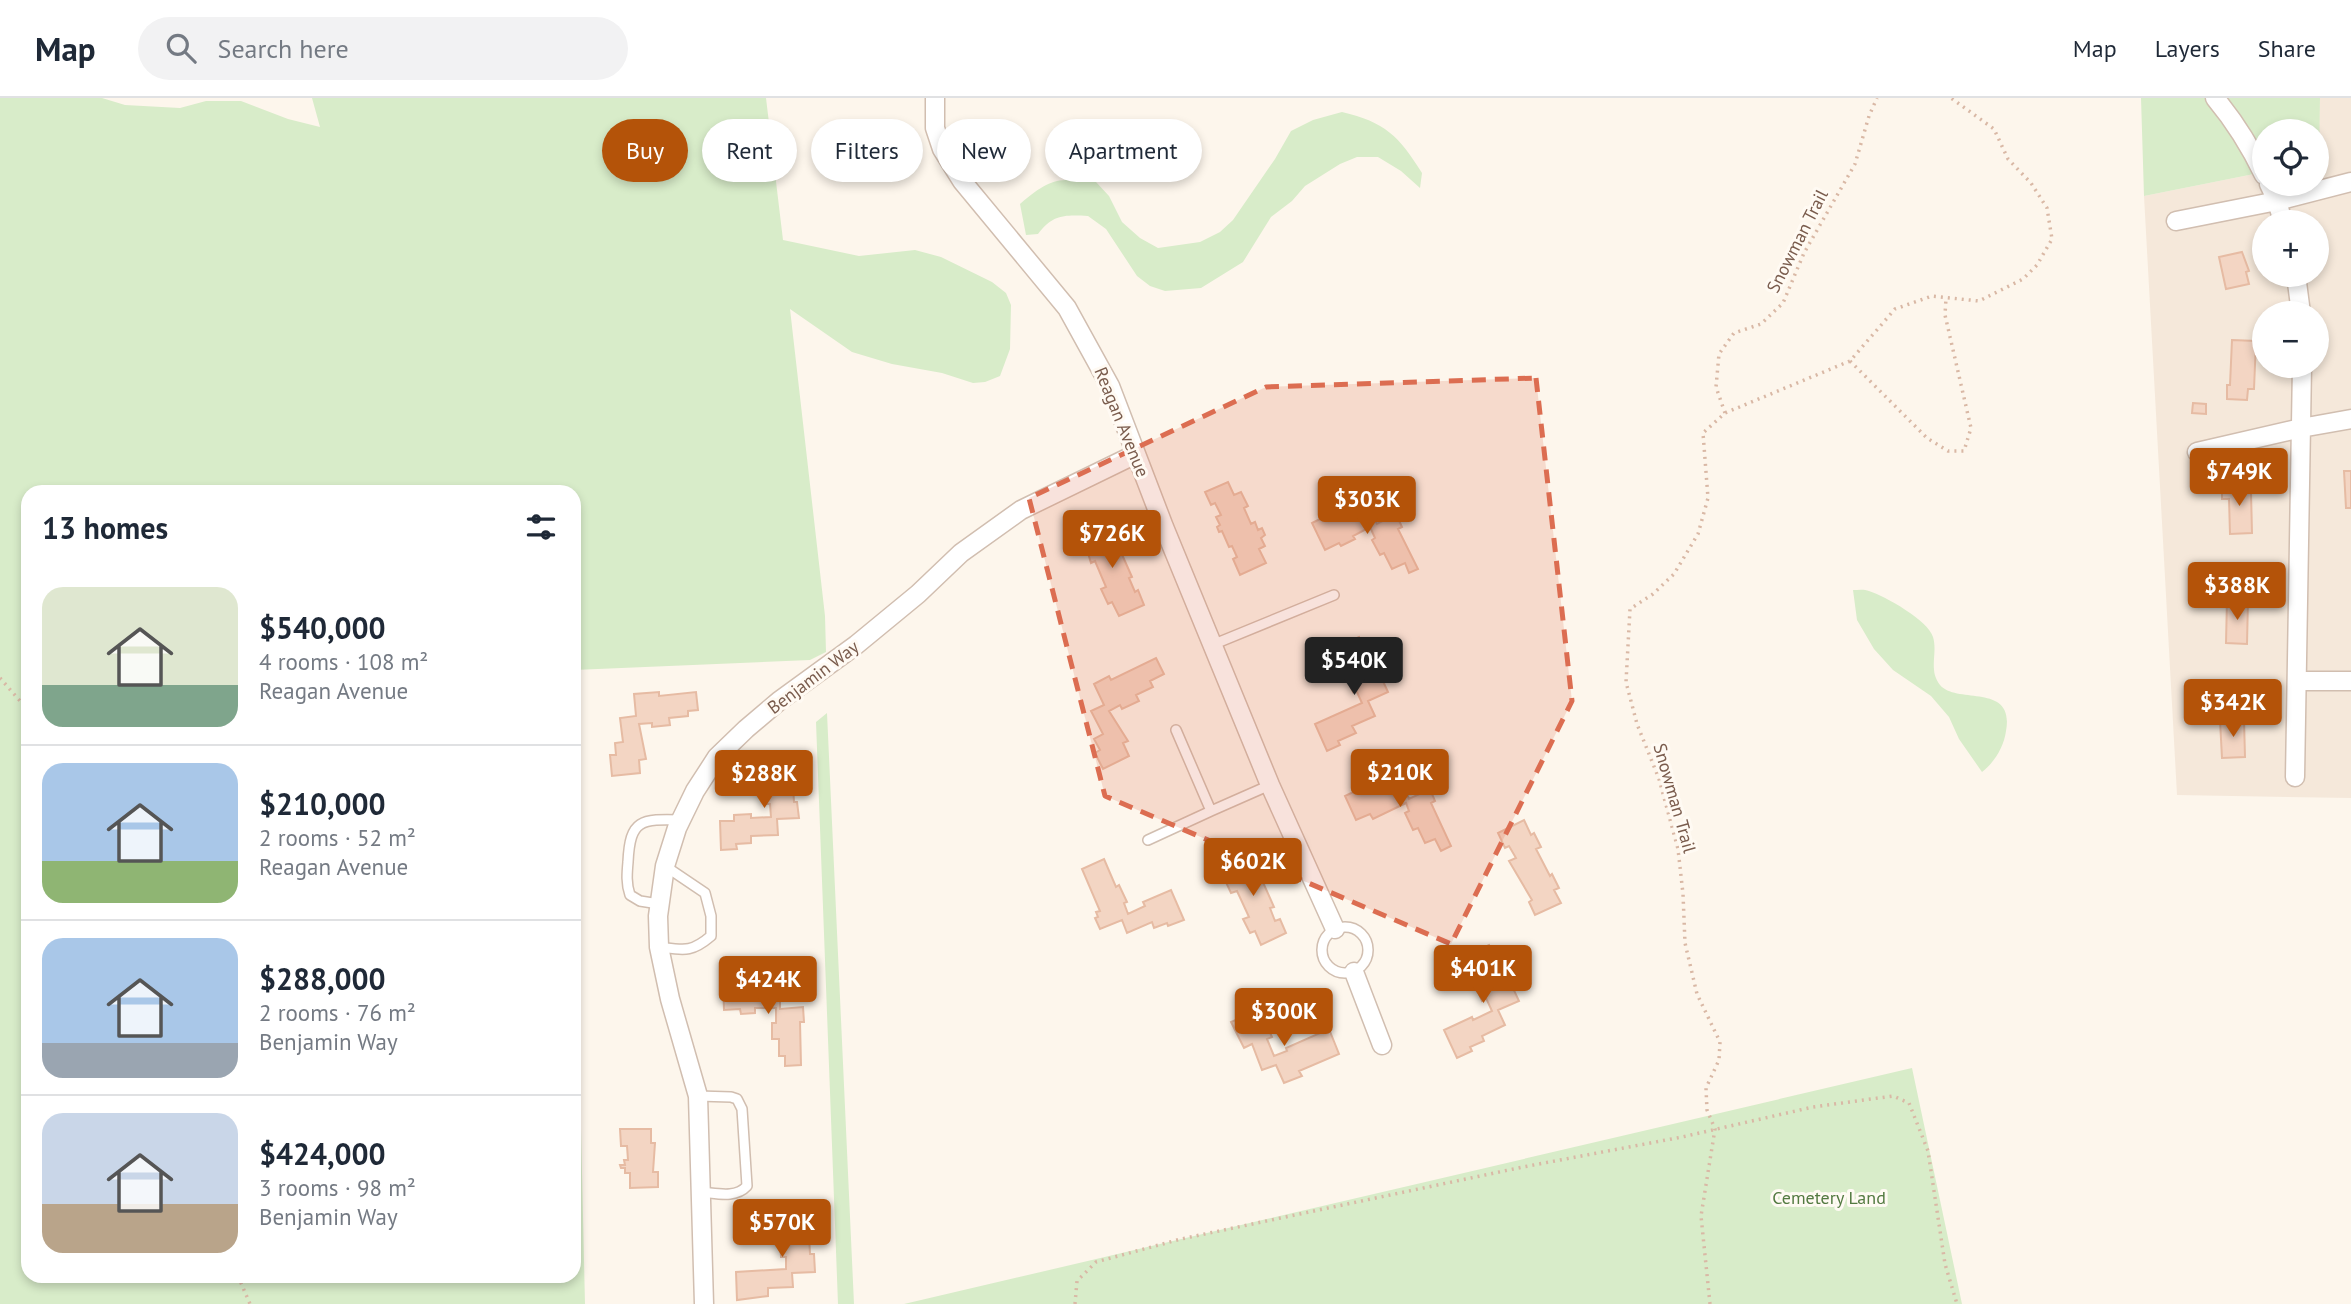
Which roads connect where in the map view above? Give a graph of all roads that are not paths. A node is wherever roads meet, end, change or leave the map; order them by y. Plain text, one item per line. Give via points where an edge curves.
1 (935, 98) edge
2 (2215, 98) edge
3 (2252, 154) edge
4 (2351, 182) edge
5 (2275, 196) edge
6 (2277, 201) junction
7 (2280, 210) edge
8 (2176, 221) dead end
9 (2302, 378) edge
10 (2351, 419) edge
11 (2301, 428) junction
12 (2197, 453) dead end
13 (1136, 454) junction
14 (1334, 595) dead end
15 (1212, 645) junction
16 (2298, 681) junction
17 (2351, 681) edge
18 (1176, 730) dead end
19 (2295, 777) dead end
20 (1270, 785) junction
21 (1211, 811) junction
22 (681, 820) junction
23 (1148, 841) dead end
24 (664, 866) junction
25 (659, 904) junction
26 (1335, 929) junction
27 (659, 947) junction
28 (1354, 972) junction
29 (1382, 1045) dead end
30 (698, 1096) junction
31 (700, 1192) junction
32 (704, 1304) edge

1 - 13 street, Reagan Avenue via 935,128 942,149 962,181 1067,307 1110,386
2 - 3 street
4 - 6 street
5 - 6 street
6 - 7 street
6 - 8 street
9 - 11 street
10 - 11 street
11 - 12 street
11 - 16 street
13 - 15 street, Reagan Avenue
13 - 22 street, Benjamin Way via 1021,510 961,553 887,620 779,701 717,757
14 - 15 lane
15 - 20 street, Reagan Avenue
16 - 17 street
16 - 19 street
18 - 21 lane
20 - 21 lane
20 - 26 street, Reagan Avenue
21 - 23 lane
22 - 24 street, Benjamin Way
22 - 25 lane via 649,821 636,827 629,839 630,895
24 - 25 street, Benjamin Way
24 - 27 lane via 705,892 711,936 687,951
25 - 27 street, Benjamin Way
26 - 28 lane via 1324,942 1324,959 1336,972
26 - 28 lane via 1355,929 1368,944 1366,960
27 - 30 street, Benjamin Way
28 - 29 street
30 - 31 street, Benjamin Way
30 - 31 lane via 737,1099 742,1109 747,1186 733,1195
31 - 32 street, Benjamin Way

